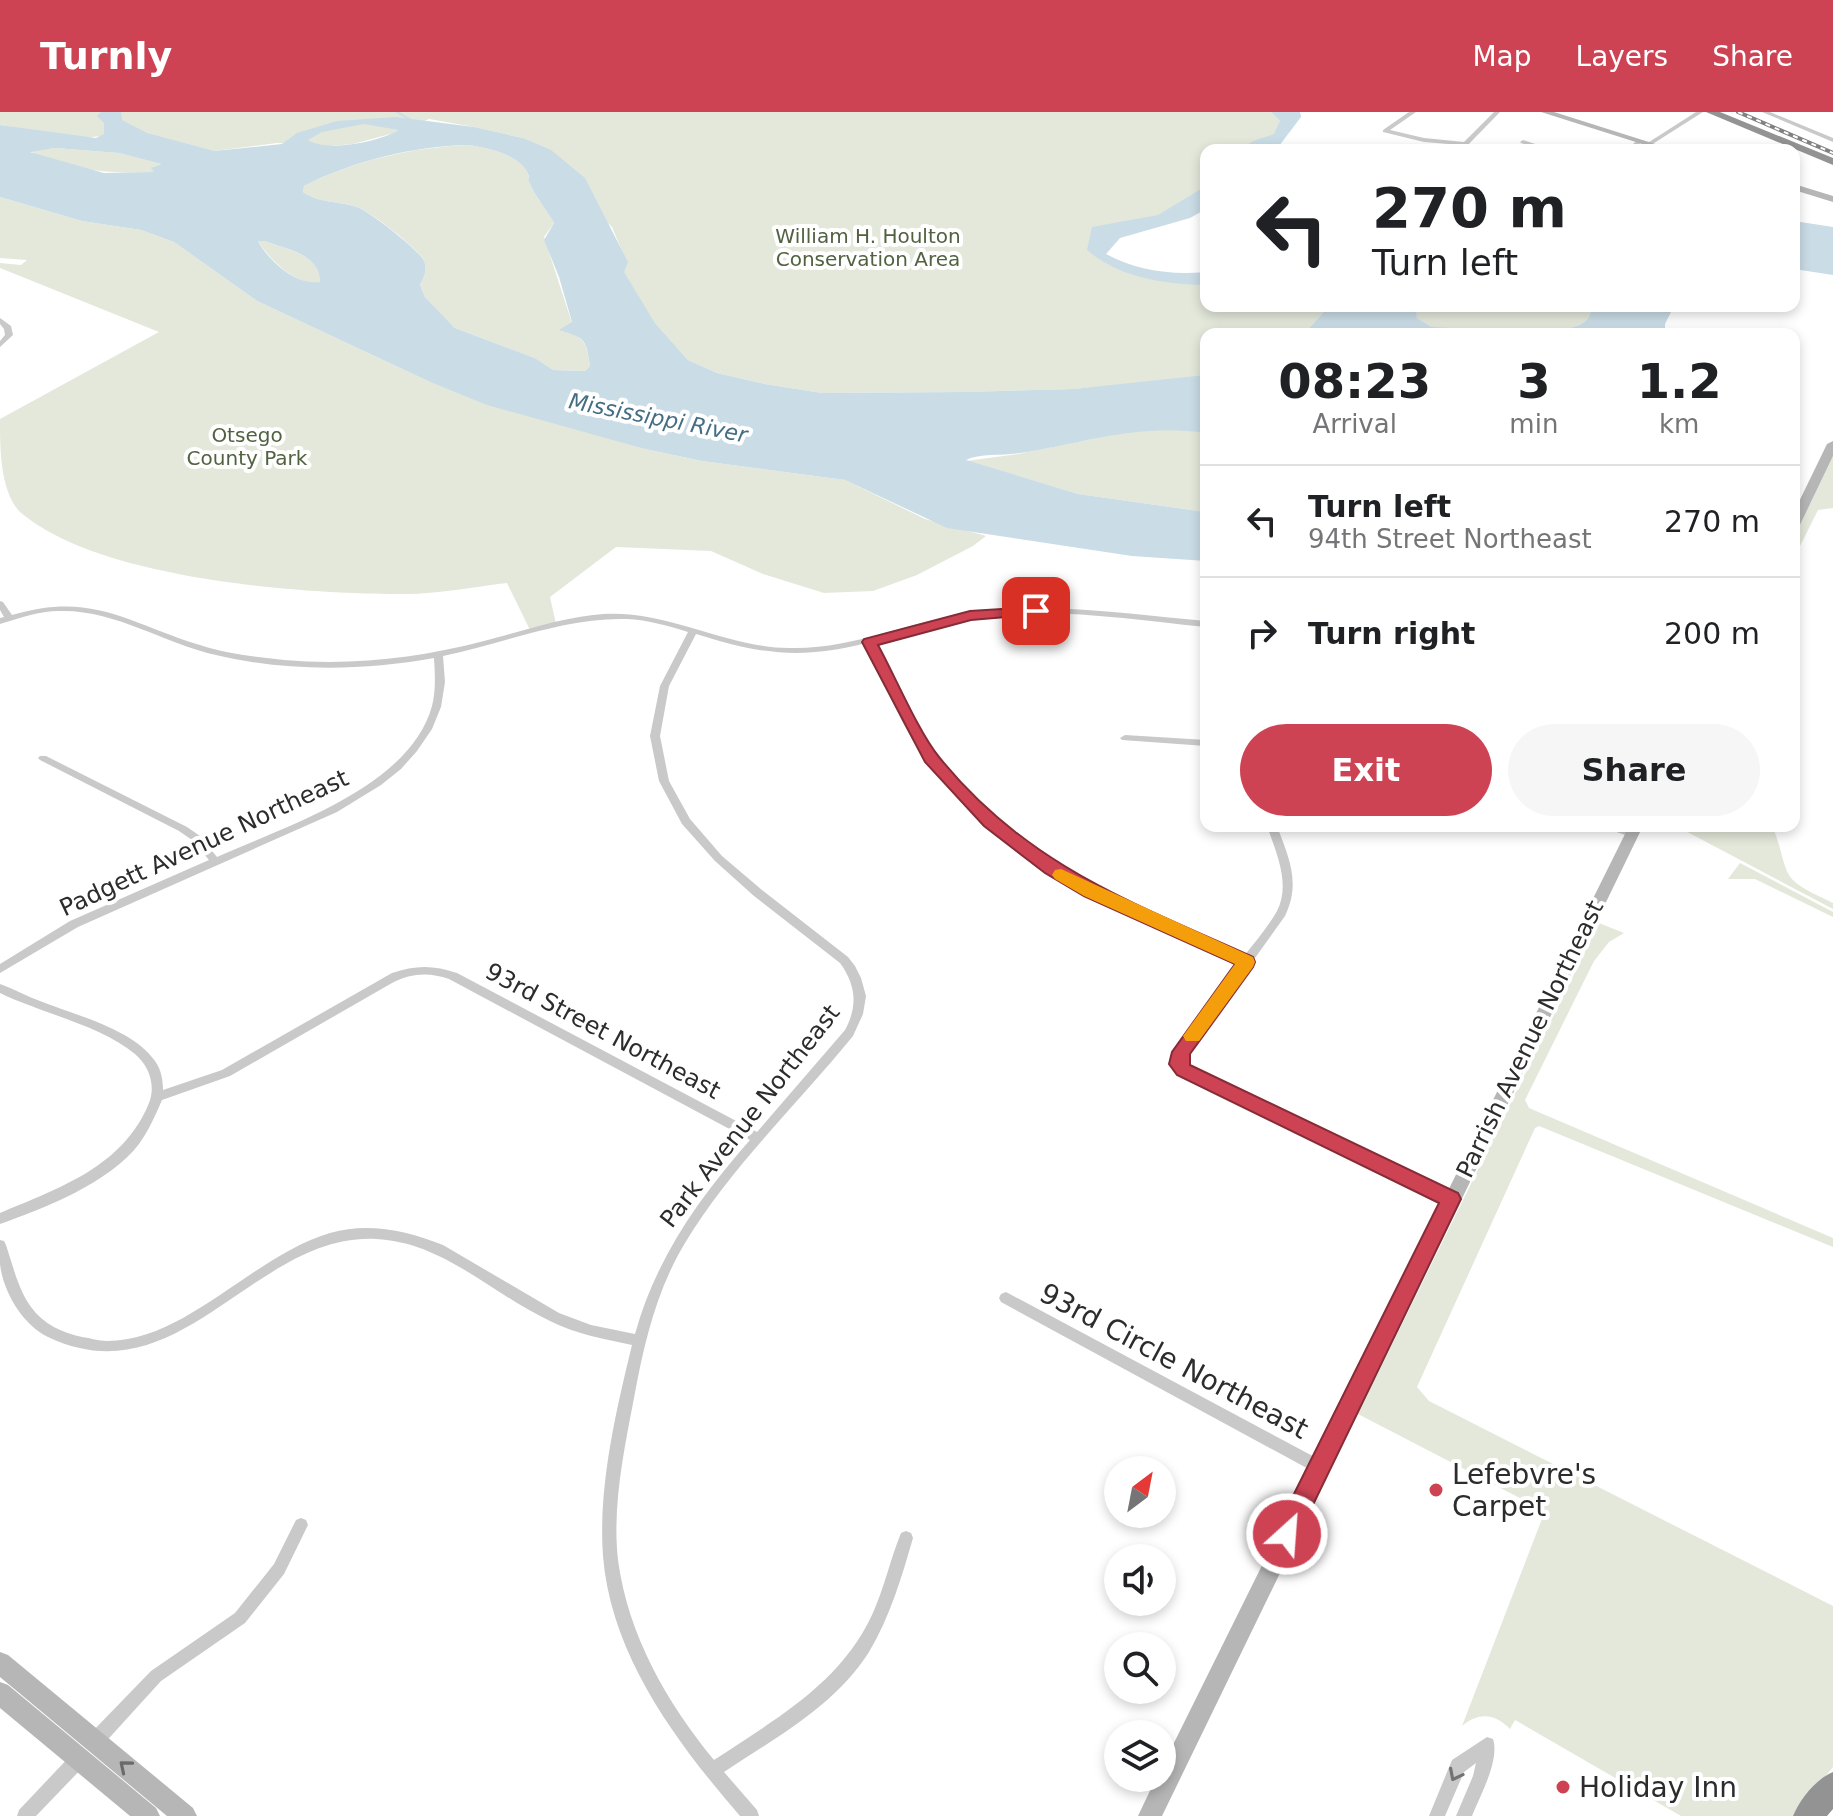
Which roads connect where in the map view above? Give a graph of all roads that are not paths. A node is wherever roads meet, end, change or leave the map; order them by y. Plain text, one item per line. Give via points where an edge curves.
1 (1413, 112) edge
2 (1497, 112) edge
3 (1545, 112) edge
4 (1700, 112) edge
5 (1711, 112) edge
6 (1765, 112) edge
7 (1795, 112) edge
8 (1787, 121) junction
9 (1833, 140) edge
10 (1523, 142) dead end
11 (1644, 142) junction
12 (1446, 144) edge
13 (1465, 144) edge
14 (1529, 144) edge
15 (1640, 144) edge
16 (1650, 144) edge
17 (1775, 144) edge
18 (1785, 144) edge
19 (1800, 151) edge
20 (1800, 154) edge
21 (1833, 165) edge
22 (1833, 187) edge
23 (1800, 189) edge
24 (1828, 197) edge
25 (0, 320) edge
26 (0, 345) edge
27 (1833, 444) edge
28 (1800, 513) edge
29 (0, 604) edge
30 (5, 619) edge
31 (1200, 623) edge
32 (694, 630) junction
33 (870, 642) junction
34 (438, 654) junction
35 (1125, 738) dead end
36 (1200, 743) edge
37 (43, 758) dead end
38 (1274, 832) edge
39 (1633, 832) edge
40 (216, 862) junction
41 (1246, 962) junction
42 (0, 969) edge
43 (0, 988) edge
44 (157, 1097) junction
45 (757, 1138) junction
46 (1451, 1199) junction
47 (0, 1219) edge
48 (0, 1245) edge
49 (1006, 1298) dead end
50 (638, 1340) junction
51 (1319, 1467) junction
52 (301, 1525) dead end
53 (906, 1538) dead end
54 (0, 1663) edge
55 (0, 1693) edge
56 (95, 1741) junction
57 (79, 1759) junction
58 (712, 1771) junction
59 (1833, 1786) edge
60 (1151, 1815) edge
61 (25, 1816) edge
62 (148, 1816) edge
63 (185, 1816) edge
64 (751, 1816) edge
65 (1437, 1816) edge
66 (1464, 1816) edge
67 (1808, 1816) edge

1 - 12 street via 1385,131
2 - 13 street
3 - 11 main road
4 - 11 street
4 - 17 highway
5 - 18 highway
6 - 8 street
7 - 8 street
8 - 9 street
10 - 14 street
11 - 15 street
11 - 16 main road
19 - 21 highway
20 - 21 highway
22 - 24 main road
23 - 24 main road
25 - 26 street via 9,335
27 - 28 main road
29 - 30 street
30 - 34 street via 65,607 95,609 209,651 291,664 365,663
31 - 33 street via 1006,612 962,617
32 - 33 street via 770,650
32 - 34 street via 649,617 599,617
32 - 45 street, Park Avenue Northeast via 671,667 657,704 658,757 670,798 715,855 844,960 861,995 849,1033
33 - 41 street via 930,758 1012,842 1090,891
34 - 40 street, Padgett Avenue Northeast via 439,704 422,738 398,766 352,800
35 - 36 street
37 - 40 street via 183,829
38 - 41 street via 1286,867 1288,896
39 - 46 main road, Parrish Avenue Northeast
40 - 42 street, Padgett Avenue Northeast via 74,924
41 - 46 street via 1181,1052 1179,1064 1190,1075
43 - 44 street via 139,1051 156,1074
44 - 45 street, 93rd Street Northeast via 226,1073 388,980 425,969 453,976
44 - 47 street via 137,1141 118,1159 71,1189
45 - 50 street, Park Avenue Northeast via 680,1240 650,1298
46 - 51 main road, Parrish Avenue Northeast
48 - 50 street via 31,1319 81,1344 151,1338 190,1321 298,1251 335,1237 376,1232 439,1249 571,1324
49 - 51 street, 93rd Circle Northeast
50 - 58 street, Park Avenue Northeast via 618,1445 610,1527 615,1586 642,1662
51 - 60 main road, Parrish Avenue Northeast
52 - 56 street via 279,1569 240,1618 156,1676
53 - 58 street via 875,1624 848,1668
54 - 56 main road
55 - 57 main road
63 -> 56 main road
57 - 61 street
57 - 62 main road
58 - 64 street, Park Avenue Northeast
59 - 67 highway
66 -> 65 street via 1487,1745 1458,1766

